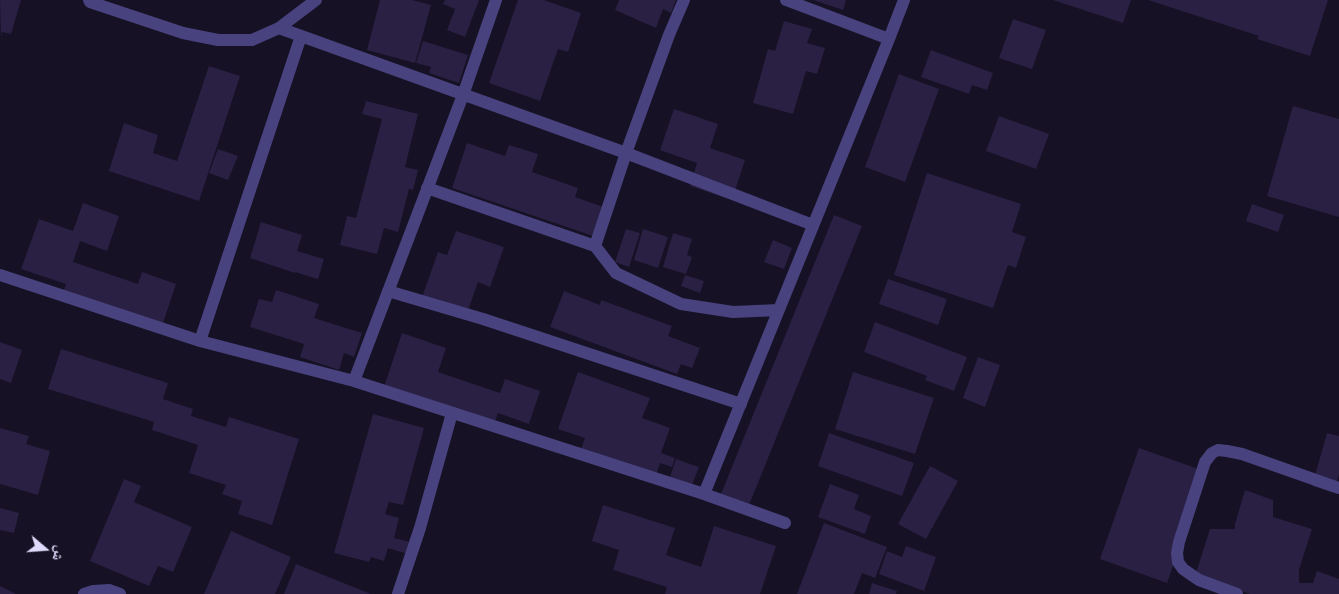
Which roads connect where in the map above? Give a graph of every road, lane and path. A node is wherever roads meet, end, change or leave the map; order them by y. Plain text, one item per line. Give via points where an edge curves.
1 (89, 0) edge
2 (316, 0) edge
3 (496, 0) edge
4 (684, 0) edge
5 (786, 0) edge
6 (904, 0) edge
7 (279, 28) junction
8 (301, 36) junction
9 (890, 39) junction
10 (463, 95) junction
11 (626, 153) junction
12 (427, 188) junction
13 (814, 225) junction
14 (595, 246) junction
15 (0, 275) edge
16 (388, 291) junction
17 (779, 310) junction
18 (200, 340) junction
19 (354, 381) junction
20 (741, 404) junction
21 (452, 413) junction
22 (1339, 488) edge
23 (704, 494) junction
24 (785, 523) dead end
25 (84, 594) edge
26 (120, 594) edge
27 (398, 594) edge
28 (1237, 594) edge

1 - 7 street via 183,33 218,40 252,40
2 - 7 street
3 - 10 street
4 - 11 street via 668,35
5 - 9 street
6 - 9 street
7 - 8 street
8 - 10 street
8 - 18 street
9 - 13 street
10 - 11 street
10 - 12 street
11 - 13 street
11 - 14 street
12 - 14 street
12 - 16 street
13 - 17 street
14 - 17 street via 616,273 681,304 733,312
15 - 18 street
16 - 19 street
16 - 20 street
17 - 20 street
18 - 19 street
19 - 21 street
20 - 23 street
21 - 23 street
21 - 27 street
22 - 28 street via 1242,454 1218,450 1212,453 1206,462 1180,542 1178,562 1199,580
23 - 24 street
25 - 26 street via 93,590

